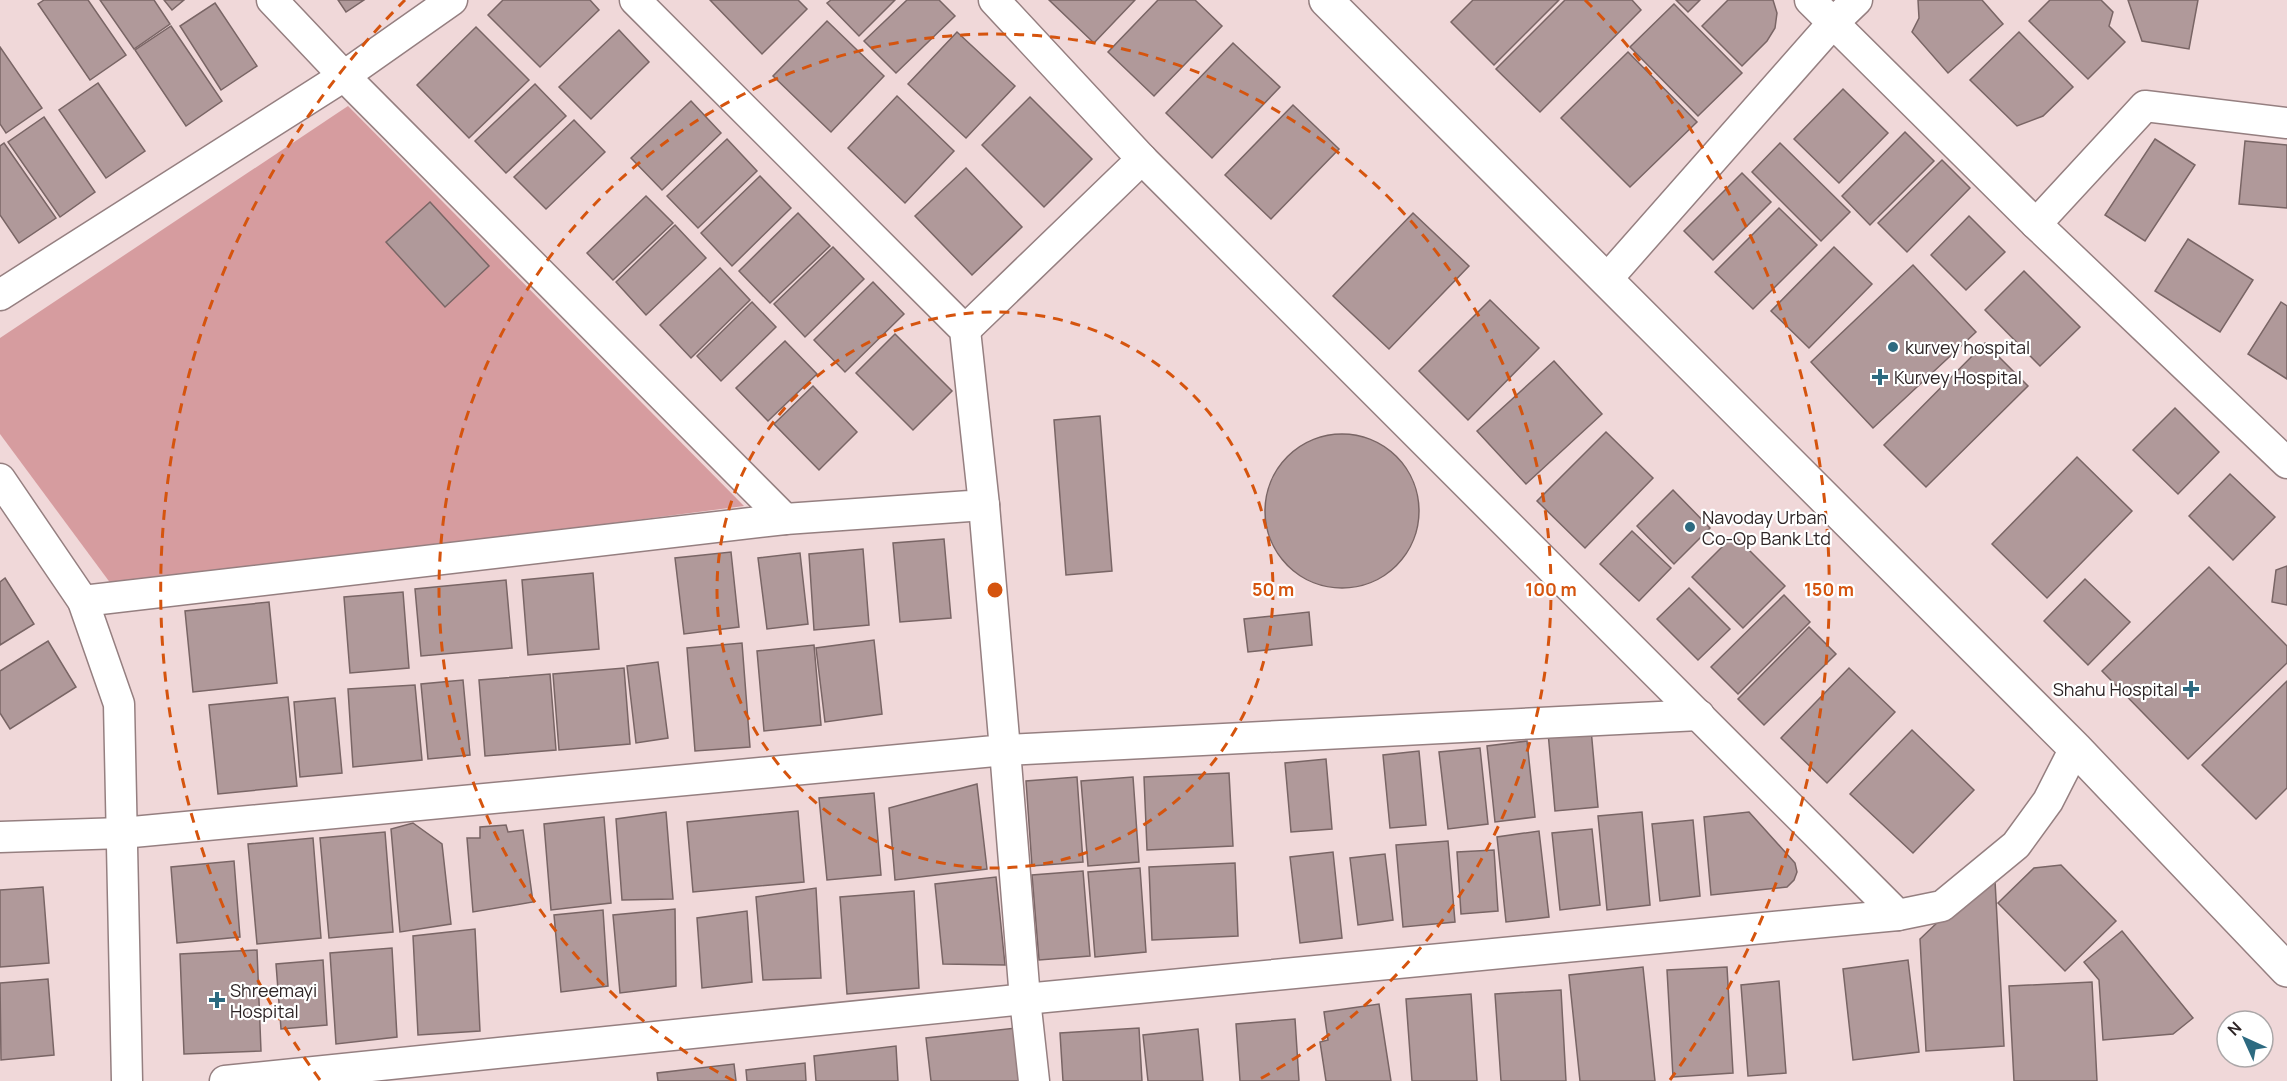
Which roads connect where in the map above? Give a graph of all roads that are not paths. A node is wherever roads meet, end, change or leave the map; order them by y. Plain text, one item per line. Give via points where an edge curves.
1 (272, 0) edge
2 (452, 0) edge
3 (635, 0) edge
4 (994, 0) edge
5 (1326, 0) edge
6 (1810, 0) edge
7 (1857, 0) edge
8 (1832, 24) junction
9 (344, 76) junction
10 (2287, 123) edge
11 (1142, 159) junction
12 (2036, 224) junction
13 (1607, 279) junction
14 (0, 295) edge
15 (965, 330) junction
16 (2287, 464) edge
17 (0, 479) edge
18 (984, 506) junction
19 (785, 519) junction
20 (83, 601) junction
21 (1699, 715) junction
22 (2075, 748) junction
23 (1005, 750) junction
24 (122, 833) junction
25 (0, 837) edge
26 (1898, 915) junction
27 (2287, 970) edge
28 (1025, 999) junction
29 (127, 1081) edge
30 (225, 1081) edge
31 (1034, 1081) edge

1 - 9 street
2 - 9 street
3 - 15 street
4 - 11 street
5 - 13 street
6 - 8 street
7 - 8 street
8 - 12 street
8 - 13 street
9 - 14 street
9 - 19 street
10 - 12 street via 2145,106
11 - 15 street
11 - 21 street
12 - 16 street
13 - 22 street
15 - 18 street
17 - 20 street
18 - 19 street
18 - 23 street
19 - 20 street
20 - 24 street via 119,704
21 - 23 street
21 - 26 street
22 - 26 street via 2048,801 2016,845 1942,906
22 - 27 street
23 - 24 street
23 - 28 street
24 - 25 street
24 - 29 street
26 - 28 street
28 - 30 street
28 - 31 street

